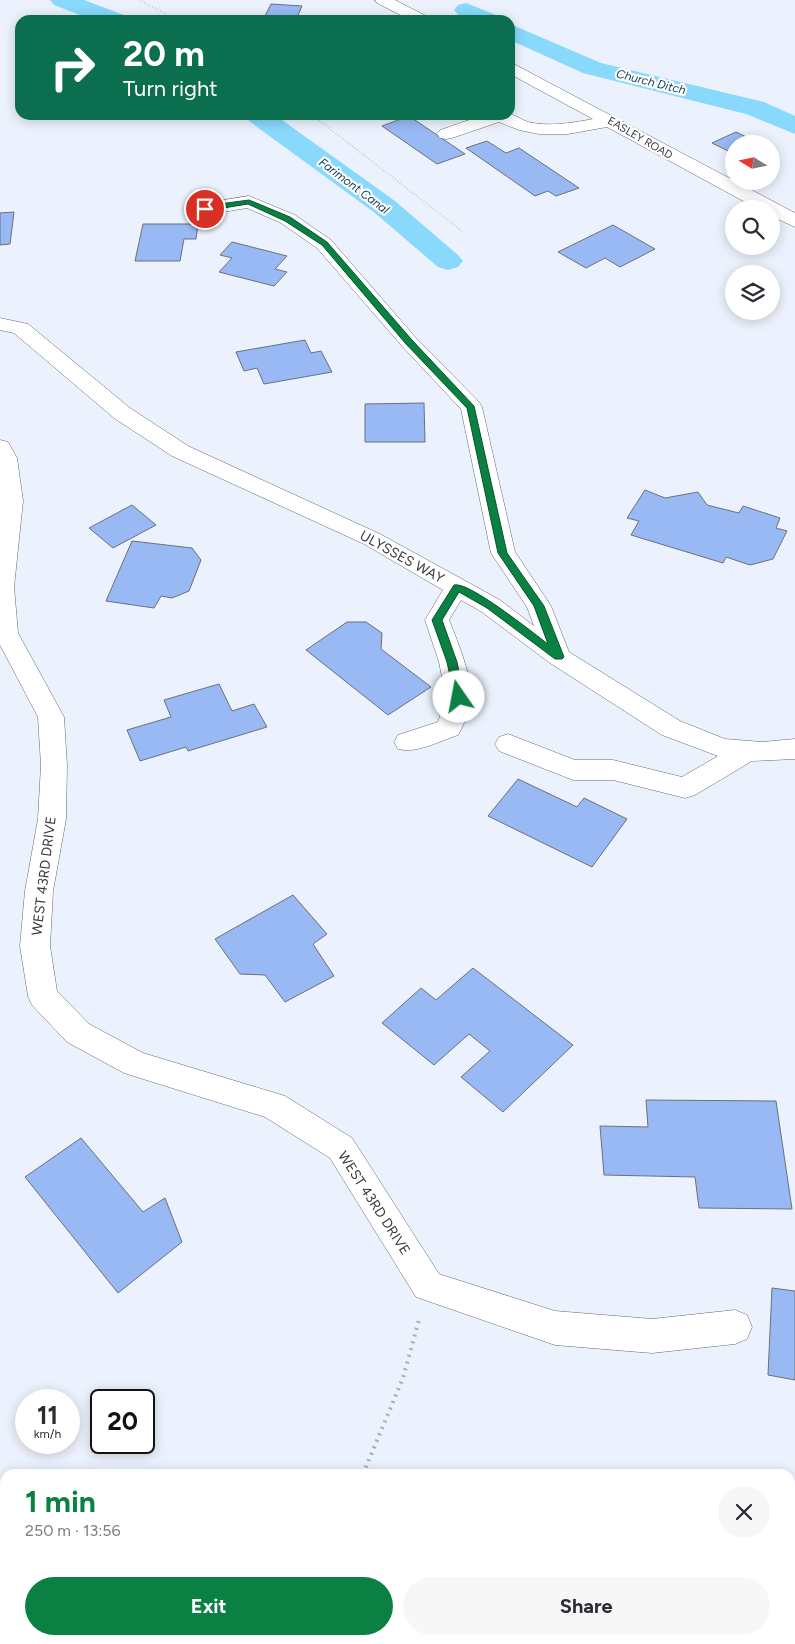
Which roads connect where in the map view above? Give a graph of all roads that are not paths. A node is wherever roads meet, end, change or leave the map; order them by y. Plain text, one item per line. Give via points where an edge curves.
1 (384, 0) edge
2 (412, 15) edge
3 (515, 71) edge
4 (487, 120) edge
5 (508, 120) edge
6 (611, 121) junction
7 (446, 134) dead end
8 (205, 209) dead end
9 (795, 221) edge
10 (10, 326) edge
11 (0, 447) edge
12 (457, 587) junction
13 (559, 657) junction
14 (407, 742) dead end
15 (508, 744) dead end
16 (795, 749) edge
17 (748, 751) junction
18 (735, 1326) dead end

1 - 2 street
3 - 6 street, EASLEY ROAD
4 - 7 street
5 - 6 street via 549,130
6 - 9 street, EASLEY ROAD
8 - 13 street via 249,202 288,219 324,244 471,408 503,553 538,606
10 - 12 street, ULYSSES WAY via 122,414 180,451 372,538
11 - 18 street, WEST 43RD DRIVE via 6,458 12,501 2,587 6,633 51,717 54,765 52,819 39,891 35,946 43,996 78,1033 135,1064 274,1106 341,1148 428,1286 555,1328 652,1336
12 - 13 street, ULYSSES WAY via 491,606
12 - 14 street via 437,620 452,662 459,697 449,728
13 - 17 street, ULYSSES WAY via 670,728 722,748
15 - 17 street via 573,770 613,770 685,788
16 - 17 street, ULYSSES WAY

